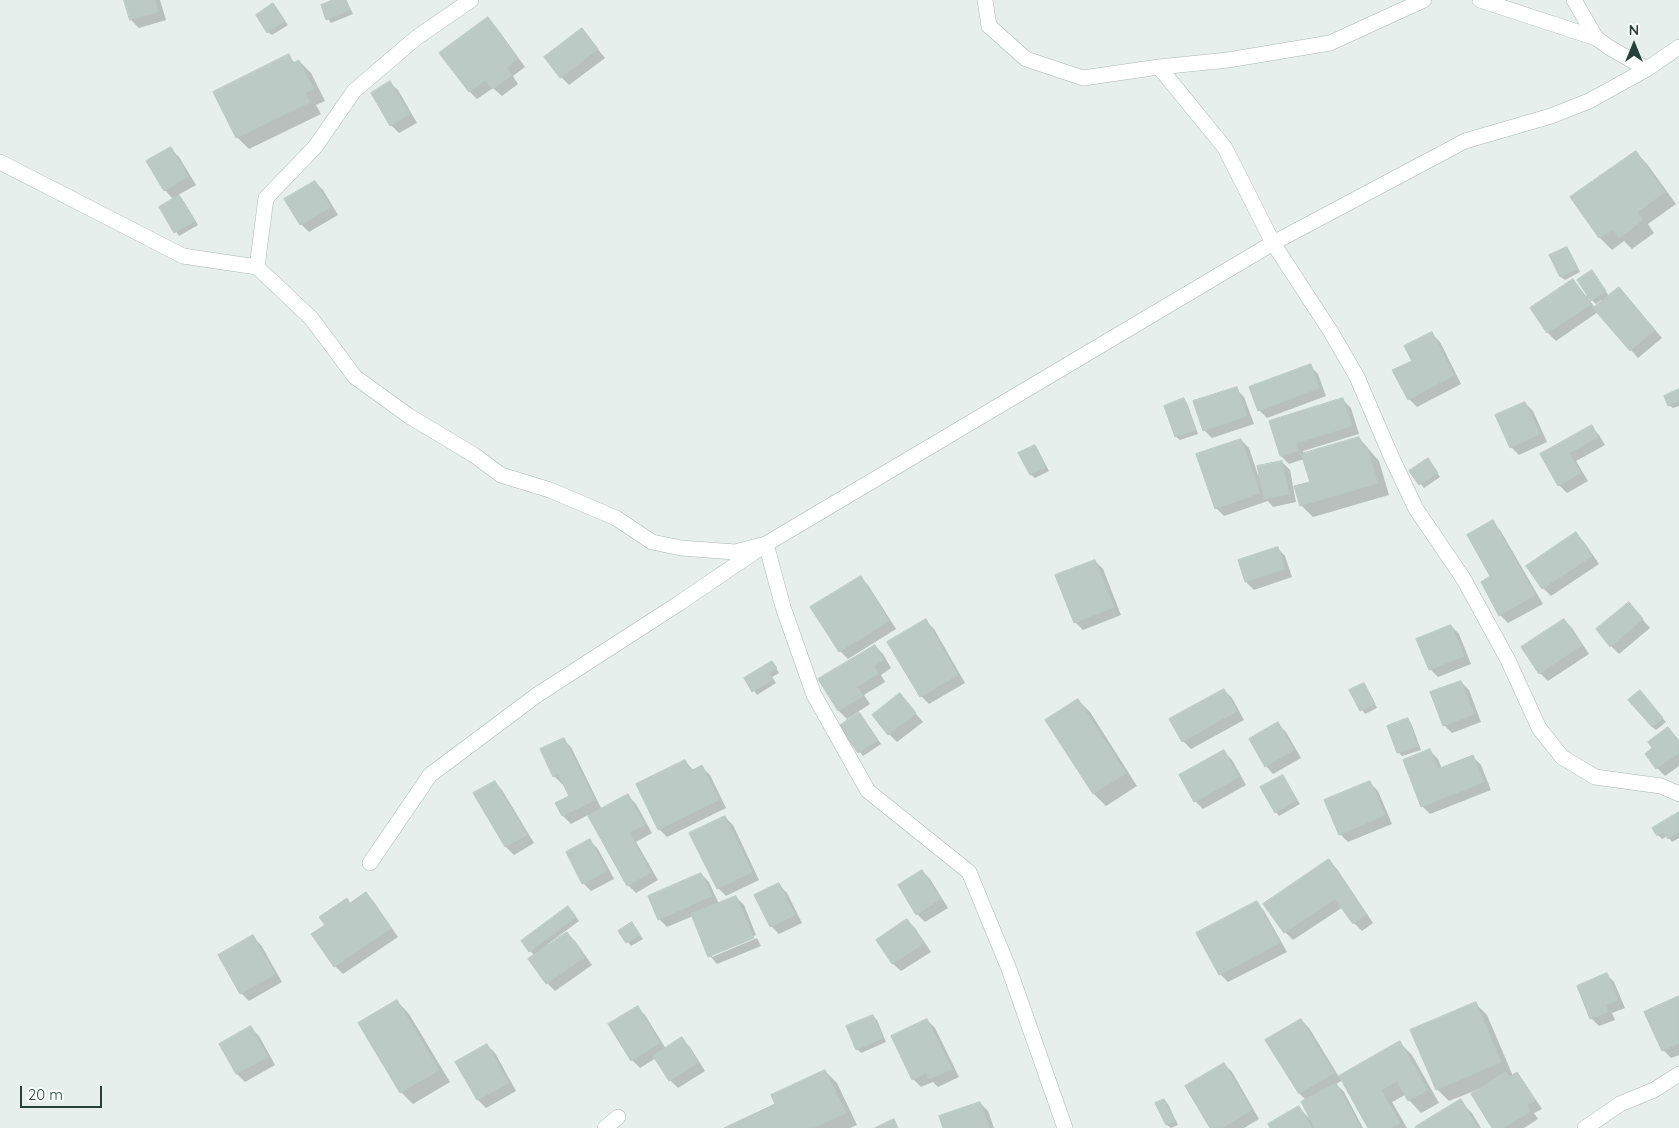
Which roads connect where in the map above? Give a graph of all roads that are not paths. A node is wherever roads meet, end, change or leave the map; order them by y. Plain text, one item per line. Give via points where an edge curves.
1 (471, 0) edge
2 (986, 0) edge
3 (1424, 0) edge
4 (1480, 0) edge
5 (1574, 0) edge
6 (1596, 38) junction
7 (1679, 47) edge
8 (1158, 67) junction
9 (1646, 69) junction
10 (0, 162) edge
11 (1273, 244) junction
12 (258, 267) junction
13 (766, 544) junction
14 (1679, 794) edge
15 (370, 863) dead end
16 (1679, 1074) edge
17 (618, 1117) dead end
18 (605, 1128) edge
19 (1065, 1128) edge
20 (1585, 1128) edge

1 - 12 street via 416,38 354,90 315,147 266,198
2 - 8 street via 989,26 1026,59 1083,78
3 - 8 street via 1330,43 1228,60
4 - 6 street
5 - 6 street
6 - 9 street
7 - 9 street
8 - 11 street via 1225,148
9 - 11 street via 1589,101 1551,116 1465,141
10 - 12 street via 182,256
11 - 13 street
11 - 14 street via 1357,377 1416,509 1463,578 1508,660 1539,728 1562,757 1595,777 1661,786
12 - 13 street via 311,318 355,377 500,475 550,490 616,518 652,542 735,552
13 - 15 street via 537,694 430,775
13 - 19 street via 783,607 814,695 868,791 969,872 1009,969
16 - 20 street via 1654,1090 1620,1104
17 - 18 street

